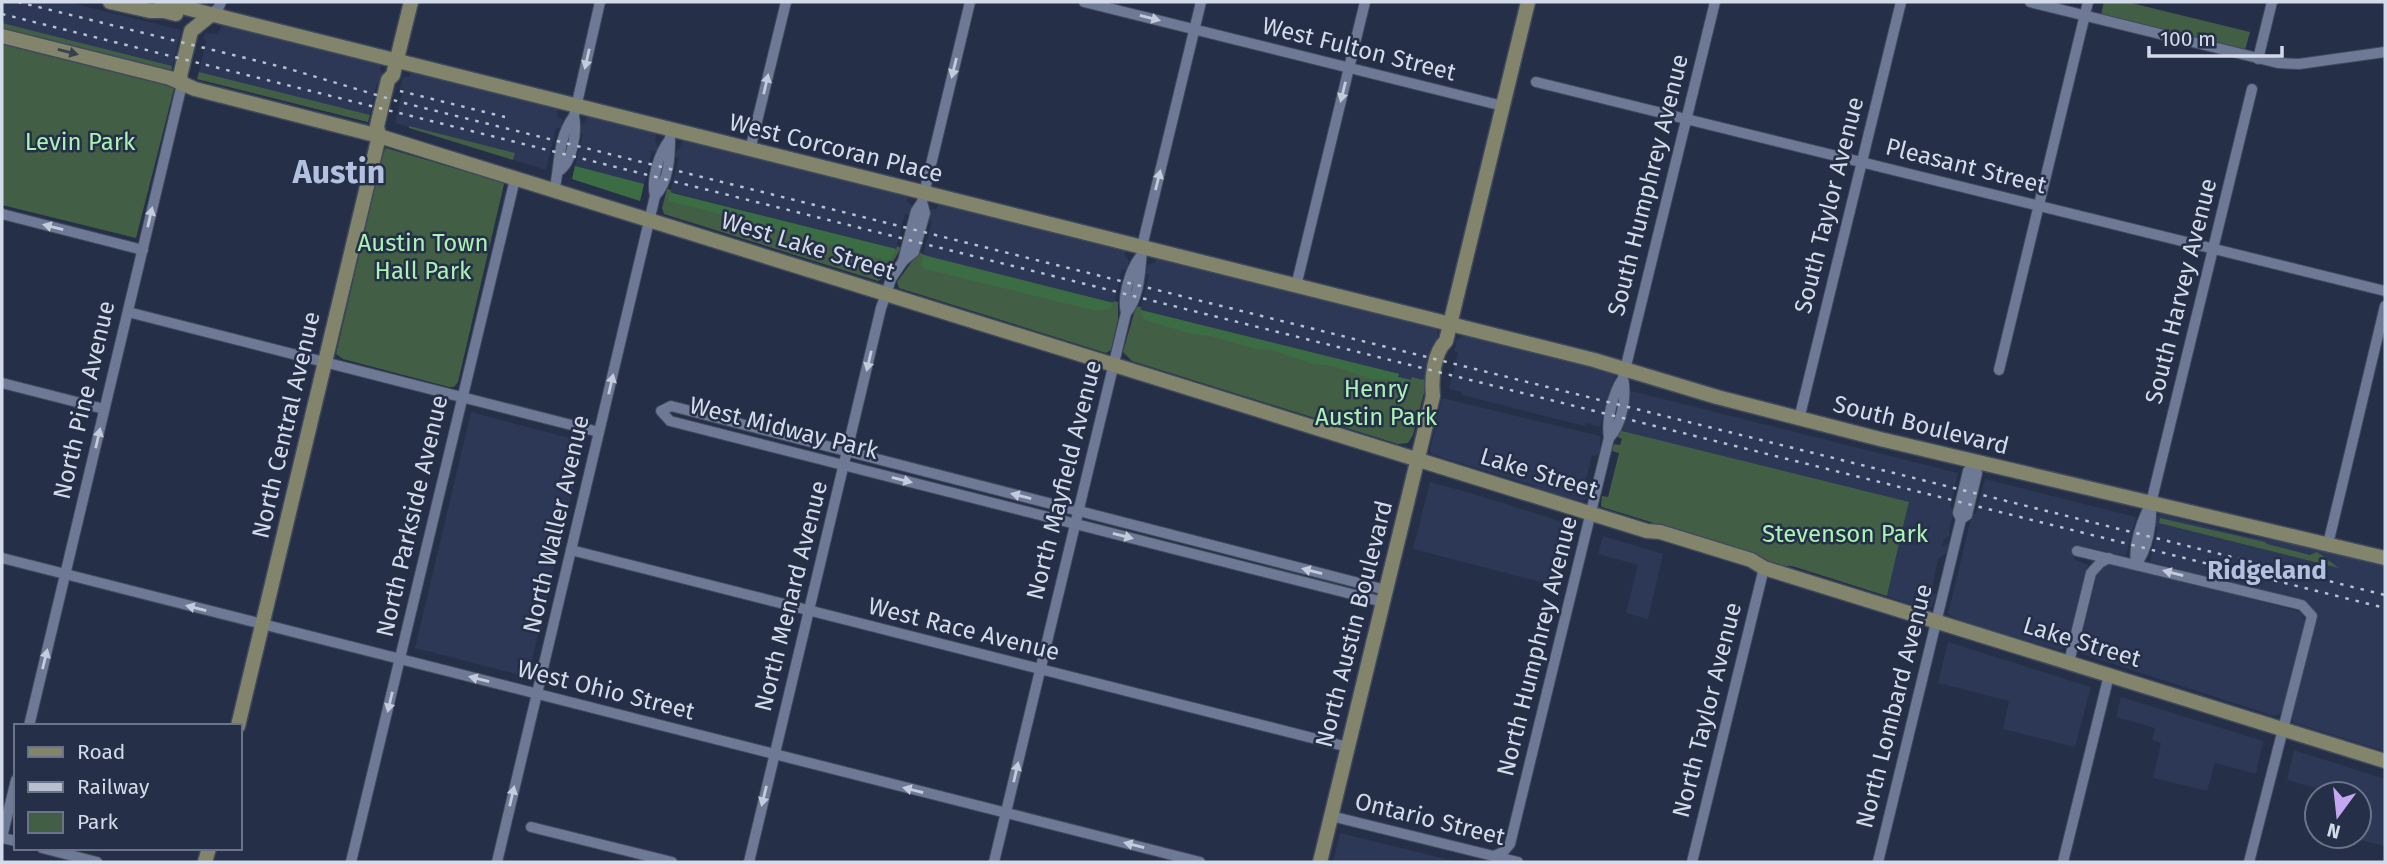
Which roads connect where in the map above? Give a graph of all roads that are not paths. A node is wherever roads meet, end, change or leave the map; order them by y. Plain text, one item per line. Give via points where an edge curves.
1 (110, 2) edge
2 (221, 2) edge
3 (411, 2) edge
4 (600, 2) edge
5 (786, 2) edge
6 (970, 2) edge
7 (1084, 2) edge
8 (1201, 2) edge
9 (1365, 2) edge
10 (1528, 2) edge
11 (1715, 2) edge
12 (1901, 2) edge
13 (2030, 2) edge
14 (2088, 2) edge
15 (2273, 2) edge
16 (156, 7) edge
17 (2085, 15) junction
18 (202, 23) junction
19 (1194, 29) junction
20 (2, 36) edge
21 (2385, 52) edge
22 (2258, 59) junction
23 (395, 68) junction
24 (1349, 68) junction
25 (1536, 82) dead end
26 (182, 84) junction
27 (2252, 89) dead end
28 (1503, 106) junction
29 (575, 111) junction
30 (1686, 119) junction
31 (671, 135) junction
32 (379, 136) junction
33 (750, 150) junction
34 (1862, 161) junction
35 (514, 179) junction
36 (554, 192) junction
37 (923, 198) junction
38 (2039, 205) junction
39 (2, 214) edge
40 (649, 221) junction
41 (2213, 247) junction
42 (143, 250) junction
43 (1141, 252) junction
44 (1296, 286) junction
45 (2385, 290) edge
46 (885, 294) junction
47 (2385, 306) edge
48 (128, 312) junction
49 (1450, 324) junction
50 (325, 362) junction
51 (1114, 366) junction
52 (1999, 370) dead end
53 (1624, 374) junction
54 (2, 383) edge
55 (462, 397) junction
56 (104, 409) junction
57 (1799, 419) junction
58 (729, 421) junction
59 (599, 432) junction
60 (725, 435) junction
61 (848, 451) junction
62 (1417, 460) junction
63 (1975, 462) junction
64 (844, 465) junction
65 (2151, 503) junction
66 (1078, 511) junction
67 (1591, 513) junction
68 (1075, 523) junction
69 (2328, 544) junction
70 (571, 550) junction
71 (2077, 551) dead end
72 (2, 558) edge
73 (2109, 558) junction
74 (2385, 558) edge
75 (2136, 564) junction
76 (1764, 568) junction
77 (66, 575) junction
78 (1385, 596) junction
79 (809, 611) junction
80 (1937, 621) junction
81 (262, 624) junction
82 (400, 659) junction
83 (2069, 662) junction
84 (1040, 670) junction
85 (2109, 675) junction
86 (537, 694) junction
87 (29, 724) edge
88 (238, 724) edge
89 (2282, 729) junction
90 (1348, 747) junction
91 (775, 754) junction
92 (2385, 761) edge
93 (14, 788) edge
94 (1006, 813) junction
95 (1331, 816) junction
96 (531, 827) dead end
97 (2, 838) edge
98 (50, 850) edge
99 (1494, 856) junction
100 (97, 862) edge
101 (351, 862) edge
102 (497, 862) edge
103 (672, 862) edge
104 (749, 862) edge
105 (994, 862) edge
106 (1200, 862) edge
107 (1320, 862) edge
108 (1518, 862) edge
109 (1692, 862) edge
110 (1878, 862) edge
111 (2063, 862) edge
112 (2249, 862) edge

1 - 16 street
2 - 18 street, North Pine Avenue
3 - 23 street, North Central Avenue
4 -> 29 street
33 -> 5 street
6 -> 37 street, North Menard Avenue
7 -> 19 street, West Fulton Street
8 - 19 street, North Mayfield Avenue
9 - 24 street
10 - 28 street, North Austin Boulevard
11 - 30 street, South Humphrey Avenue
12 - 34 street, South Taylor Avenue
13 - 17 street
14 - 17 street
15 - 22 street
16 - 18 street
16 - 18 street via 186,26
17 - 22 street
17 - 38 street
18 - 23 street, West Corcoran Place
18 - 26 street, North Pine Avenue via 180,76
19 - 24 street, West Fulton Street
43 -> 19 street, North Mayfield Avenue
20 -> 26 street, West Lake Street
21 - 22 street via 2299,64
23 - 29 street, West Corcoran Place
23 - 32 street, North Central Avenue via 377,126
24 - 28 street, West Fulton Street
24 -> 44 street
25 - 30 street, Pleasant Street
26 - 32 street, West Lake Street
42 -> 26 street, North Pine Avenue
27 - 41 street, South Harvey Avenue
28 - 49 street, North Austin Boulevard
29 - 31 street, West Corcoran Place
29 - 36 street via 576,127 566,166 559,171
30 - 34 street, Pleasant Street
30 - 53 street, South Humphrey Avenue
31 - 33 street, West Corcoran Place
31 - 40 street, North Waller Avenue via 662,190 655,196
32 - 35 street, West Lake Street
32 - 50 street, North Central Avenue
33 - 37 street, West Corcoran Place
34 - 38 street, Pleasant Street
34 - 57 street, South Taylor Avenue
35 - 36 street, West Lake Street
35 - 55 street, North Parkside Avenue
36 - 40 street, West Lake Street
37 - 43 street, West Corcoran Place
37 - 46 street, North Menard Avenue via 924,215 914,252 903,261
38 - 41 street, Pleasant Street
38 - 52 street
42 -> 39 street
40 - 46 street, West Lake Street
59 -> 40 street, North Waller Avenue
41 - 45 street, Pleasant Street
41 - 65 street, South Harvey Avenue
42 - 48 street, North Pine Avenue
43 - 44 street, West Corcoran Place
43 - 51 street, North Mayfield Avenue via 1124,304
44 - 49 street, West Corcoran Place
46 - 51 street, West Lake Street
46 -> 61 street, North Menard Avenue
47 - 69 street
48 - 50 street
48 - 56 street, North Pine Avenue
49 - 53 street, South Boulevard
49 - 62 street, North Austin Boulevard via 1446,341 1450,348
50 - 55 street
50 - 81 street, North Central Avenue
51 - 62 street, West Lake Street
51 - 66 street, North Mayfield Avenue
53 - 57 street, South Boulevard
53 - 67 street, North Humphrey Avenue via 1607,429 1609,438
54 - 56 street
55 - 59 street
55 - 82 street, North Parkside Avenue
77 -> 56 street, North Pine Avenue
57 - 63 street, South Boulevard
58 - 60 street
58 - 60 street, West Midway Park via 671,406 661,411 670,421
58 - 61 street, West Midway Park
59 - 70 street, North Waller Avenue
60 - 64 street, West Midway Park
61 - 64 street, North Menard Avenue
66 -> 61 street, West Midway Park
62 - 67 street, Lake Street
62 - 78 street, North Austin Boulevard
63 - 65 street, South Boulevard
63 - 80 street, North Lombard Avenue via 1977,473 1967,515 1961,519
64 -> 68 street, West Midway Park
64 - 79 street, North Menard Avenue
65 - 69 street, South Boulevard
65 - 75 street, South Harvey Avenue
66 - 68 street, North Mayfield Avenue
78 -> 66 street, West Midway Park
67 - 76 street, Lake Street via 1749,569
67 - 99 street, North Humphrey Avenue via 1510,844
68 -> 78 street, West Midway Park
68 - 84 street, North Mayfield Avenue
69 - 74 street, South Boulevard
70 - 79 street, West Race Avenue
70 - 86 street, North Waller Avenue
71 - 73 street
72 - 77 street, West Ohio Street
73 - 75 street
73 - 83 street via 2091,573
89 -> 75 street via 2312,615 2302,606
76 - 80 street, Lake Street
76 - 109 street, North Taylor Avenue
81 -> 77 street, West Ohio Street
87 -> 77 street, North Pine Avenue
78 - 90 street, North Austin Boulevard
79 - 84 street, West Race Avenue
79 - 91 street, North Menard Avenue
80 - 83 street, Lake Street
80 - 110 street, North Lombard Avenue
81 - 82 street, West Ohio Street
81 - 88 street, North Central Avenue
86 -> 82 street, West Ohio Street
82 -> 101 street, North Parkside Avenue
83 - 85 street, Lake Street
84 - 90 street, West Race Avenue
94 -> 84 street, North Mayfield Avenue
85 - 89 street, Lake Street
85 - 111 street
86 - 91 street, West Ohio Street
102 -> 86 street, North Waller Avenue
89 - 92 street, Lake Street
89 - 112 street
90 - 95 street, North Austin Boulevard
94 -> 91 street, West Ohio Street
91 -> 104 street, North Menard Avenue
93 - 97 street
94 - 105 street, North Mayfield Avenue
106 -> 94 street, West Ohio Street
95 - 99 street, Ontario Street
95 - 107 street, North Austin Boulevard
96 - 103 street
98 - 100 street
99 - 108 street, Ontario Street

